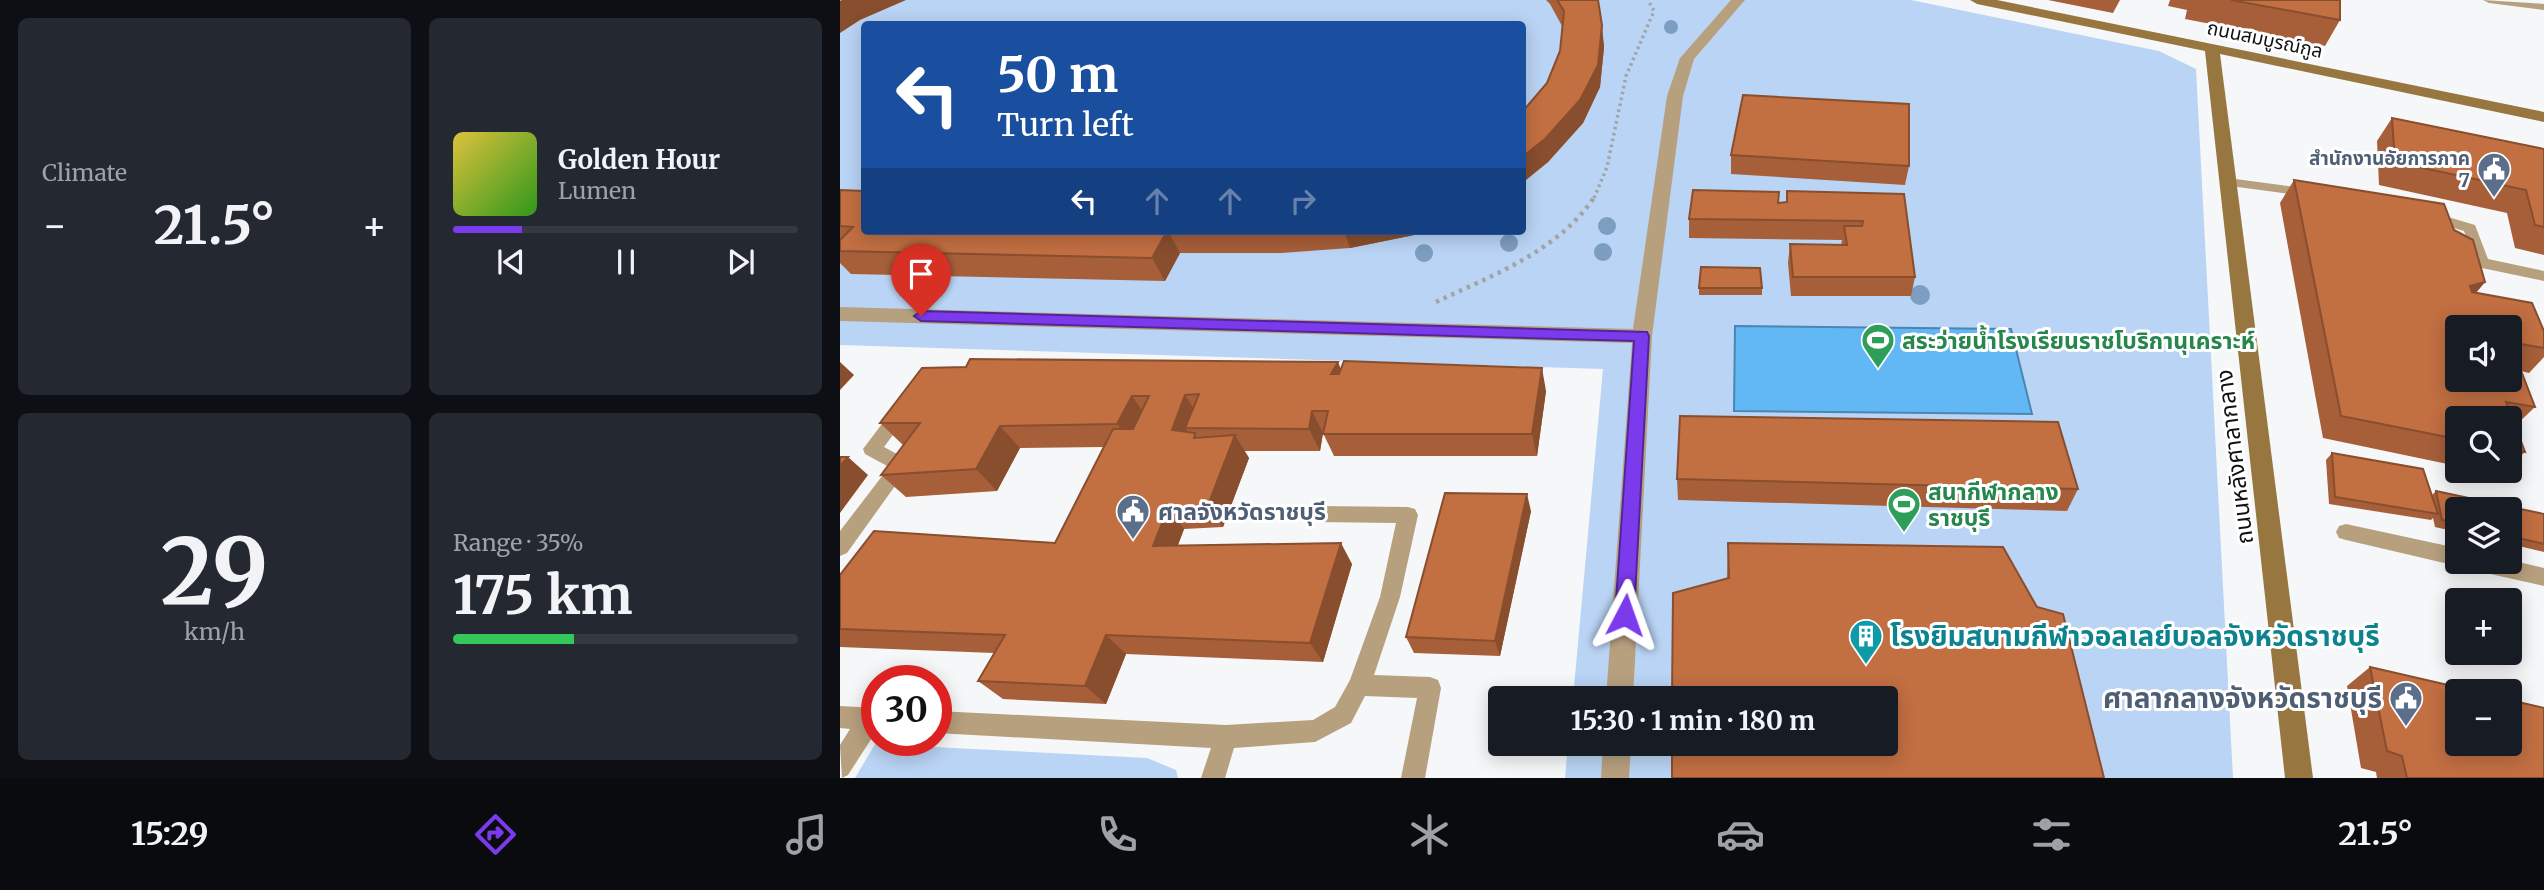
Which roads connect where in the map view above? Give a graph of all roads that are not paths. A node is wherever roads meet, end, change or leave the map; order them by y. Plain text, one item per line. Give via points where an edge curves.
1 (1738, 0) edge
2 (1977, 0) edge
3 (2490, 0) edge
4 (2544, 7) edge
5 (2212, 47) junction
6 (2544, 117) edge
7 (2228, 181) junction
8 (2320, 194) edge
9 (2408, 211) edge
10 (2544, 276) edge
11 (840, 314) edge
12 (1642, 336) junction
13 (911, 398) edge
14 (1316, 514) dead end
15 (2346, 532) dead end
16 (840, 547) edge
17 (2445, 554) edge
18 (2522, 572) edge
19 (2544, 577) edge
20 (1359, 685) junction
21 (1621, 686) edge
22 (840, 717) edge
23 (861, 718) edge
24 (952, 723) edge
25 (861, 736) edge
26 (1226, 737) junction
27 (1616, 756) edge
28 (840, 767) edge
29 (1213, 778) edge
30 (1413, 778) edge
31 (1615, 778) edge
32 (2299, 778) edge

1 - 12 street via 1687,58 1675,96
2 - 5 street, ถนนสมบูรณ์กูล
3 - 4 lane
5 - 6 street, ถนนสมบูรณ์กูล
5 - 7 street, ถนนหลังศาลากลาง
7 - 8 lane
7 - 32 street, ถนนหลังศาลากลาง
9 - 10 lane via 2470,228 2482,263
11 - 12 street
12 - 21 street
13 - 16 lane via 872,449 901,465
14 - 20 lane via 1408,515 1390,597
15 - 17 lane
18 - 19 lane
20 - 26 lane via 1343,715 1315,731
20 - 30 lane via 1430,688
22 - 23 lane
24 - 26 lane
25 - 28 lane
26 - 29 lane
27 - 31 street

